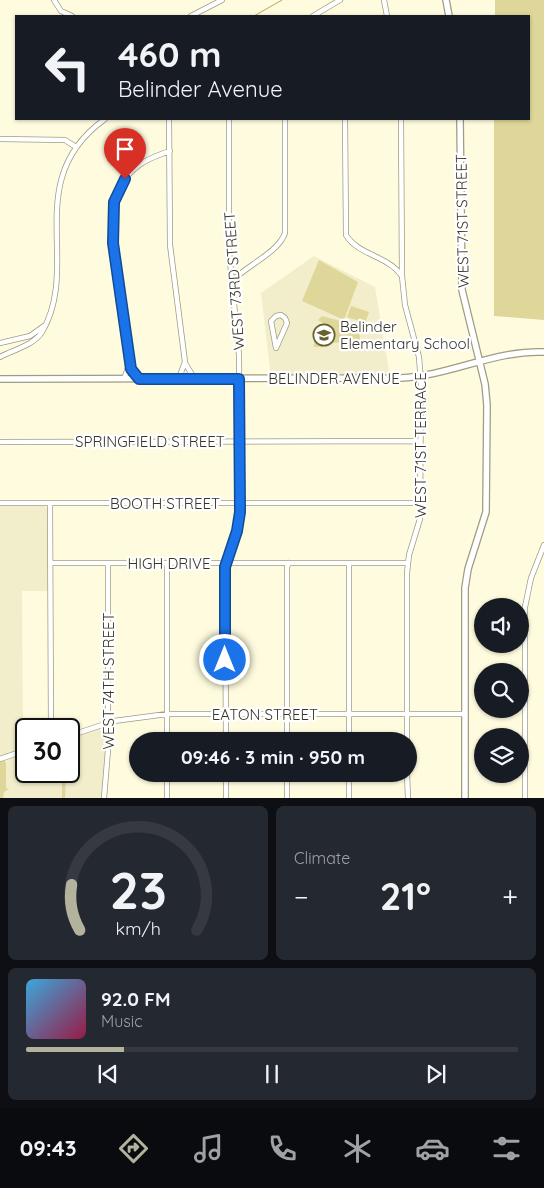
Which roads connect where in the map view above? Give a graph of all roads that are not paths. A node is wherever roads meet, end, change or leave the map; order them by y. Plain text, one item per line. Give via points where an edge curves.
1 (54, 0) edge
2 (222, 0) edge
3 (340, 0) edge
4 (384, 0) edge
5 (446, 0) edge
6 (322, 11) junction
7 (70, 15) edge
8 (192, 15) edge
9 (315, 15) edge
10 (324, 15) edge
11 (387, 15) edge
12 (449, 15) edge
13 (104, 120) edge
14 (169, 120) edge
15 (228, 120) edge
16 (285, 120) edge
17 (345, 120) edge
18 (401, 120) edge
19 (460, 120) edge
20 (0, 139) edge
21 (76, 147) junction
22 (170, 151) junction
23 (401, 260) junction
24 (392, 264) junction
25 (402, 276) junction
26 (232, 281) junction
27 (44, 326) junction
28 (0, 343) edge
29 (276, 348) joint
30 (544, 352) edge
31 (0, 357) edge
32 (479, 360) junction
33 (185, 362) junction
34 (129, 365) junction
35 (421, 377) junction
36 (179, 378) junction
37 (194, 378) junction
38 (0, 379) edge
39 (124, 379) junction
40 (139, 379) junction
41 (239, 379) junction
42 (239, 441) junction
43 (420, 441) junction
44 (0, 442) edge
45 (0, 503) edge
46 (50, 503) junction
47 (239, 503) junction
48 (421, 503) junction
49 (544, 546) edge
50 (50, 563) junction
51 (167, 563) junction
52 (226, 563) junction
53 (289, 563) junction
54 (349, 563) junction
55 (408, 563) junction
56 (108, 564) junction
57 (167, 714) junction
58 (226, 714) junction
59 (287, 714) junction
60 (349, 714) junction
61 (407, 714) junction
62 (465, 714) junction
63 (51, 718) edge
64 (108, 722) junction
65 (80, 732) edge
66 (167, 732) edge
67 (226, 732) edge
68 (287, 732) edge
69 (349, 732) edge
70 (407, 732) edge
71 (15, 754) edge
72 (0, 759) edge
73 (167, 782) edge
74 (226, 782) edge
75 (287, 782) edge
76 (349, 782) edge
77 (408, 782) edge
78 (104, 798) edge
79 (167, 798) edge
80 (226, 798) edge
81 (288, 798) edge
82 (349, 798) edge
83 (408, 798) edge
84 (465, 798) edge
85 (525, 798) edge

1 - 7 street
2 - 8 street
3 - 6 street
4 - 11 street
5 - 12 street
6 - 9 street
6 - 10 street
13 - 21 street
14 - 22 street
15 - 26 street, WEST 73RD STREET
16 - 26 street via 285,233 282,241
17 - 24 street via 346,235 355,245
18 - 23 street, WEST 71ST TERRACE
19 - 32 street, WEST 71ST STREET via 460,274
20 - 21 street via 65,140
21 - 27 street via 64,171 58,194 56,296
22 - 33 street via 170,245
22 - 34 street via 133,169 114,202 114,253
23 - 24 street
23 - 25 street, WEST 71ST TERRACE
24 - 25 street
25 - 35 street, WEST 71ST TERRACE
26 - 41 street, WEST 73RD STREET
27 - 28 street via 30,336
27 - 31 street via 36,339
29 - 29 street via 287,323 281,315 271,321
30 - 32 street, BELINDER AVENUE via 507,354
32 - 35 street, BELINDER AVENUE
32 - 62 street, WEST 71ST STREET via 487,404 487,500 484,523 466,580
33 - 36 street
33 - 37 street
34 - 39 street
34 - 40 street
35 - 41 street, BELINDER AVENUE
35 - 43 street, WEST 71ST TERRACE
36 - 37 street, BELINDER AVENUE
36 - 40 street, BELINDER AVENUE
37 - 41 street, BELINDER AVENUE
38 - 39 street, BELINDER AVENUE
39 - 40 street, BELINDER AVENUE
41 - 42 street, WEST 73RD STREET
42 - 43 street, SPRINGFIELD STREET
42 - 44 street, SPRINGFIELD STREET
42 - 47 street, WEST 73RD STREET
43 - 48 street, WEST 71ST TERRACE
45 - 46 street, BOOTH STREET
46 - 47 street, BOOTH STREET
46 - 50 street
47 - 48 street, BOOTH STREET
47 - 52 street, WEST 73RD STREET via 239,522
48 - 55 street, WEST 71ST TERRACE via 418,530
49 - 85 street via 525,607
50 - 56 street, HIGH DRIVE
50 - 63 street
51 - 52 street, HIGH DRIVE
51 - 56 street, HIGH DRIVE
51 - 57 street
52 - 53 street, HIGH DRIVE
52 - 58 street, WEST 73RD STREET
53 - 54 street, HIGH DRIVE
53 - 59 street
54 - 55 street, HIGH DRIVE
54 - 60 street
55 - 61 street, WEST 71ST TERRACE
56 - 64 street, WEST 74TH STREET
57 - 58 street, EATON STREET
57 - 64 street, EATON STREET
57 - 66 street
58 - 59 street, EATON STREET
58 - 67 street, WEST 73RD STREET
59 - 60 street, EATON STREET
59 - 68 street
60 - 61 street, EATON STREET
60 - 69 street
61 - 62 street, EATON STREET
61 - 70 street, WEST 71ST TERRACE
62 - 84 street, WEST 71ST STREET
64 - 65 street, EATON STREET
64 - 78 street, WEST 74TH STREET
71 - 72 street
73 - 79 street
74 - 80 street
75 - 81 street
76 - 82 street
77 - 83 street

